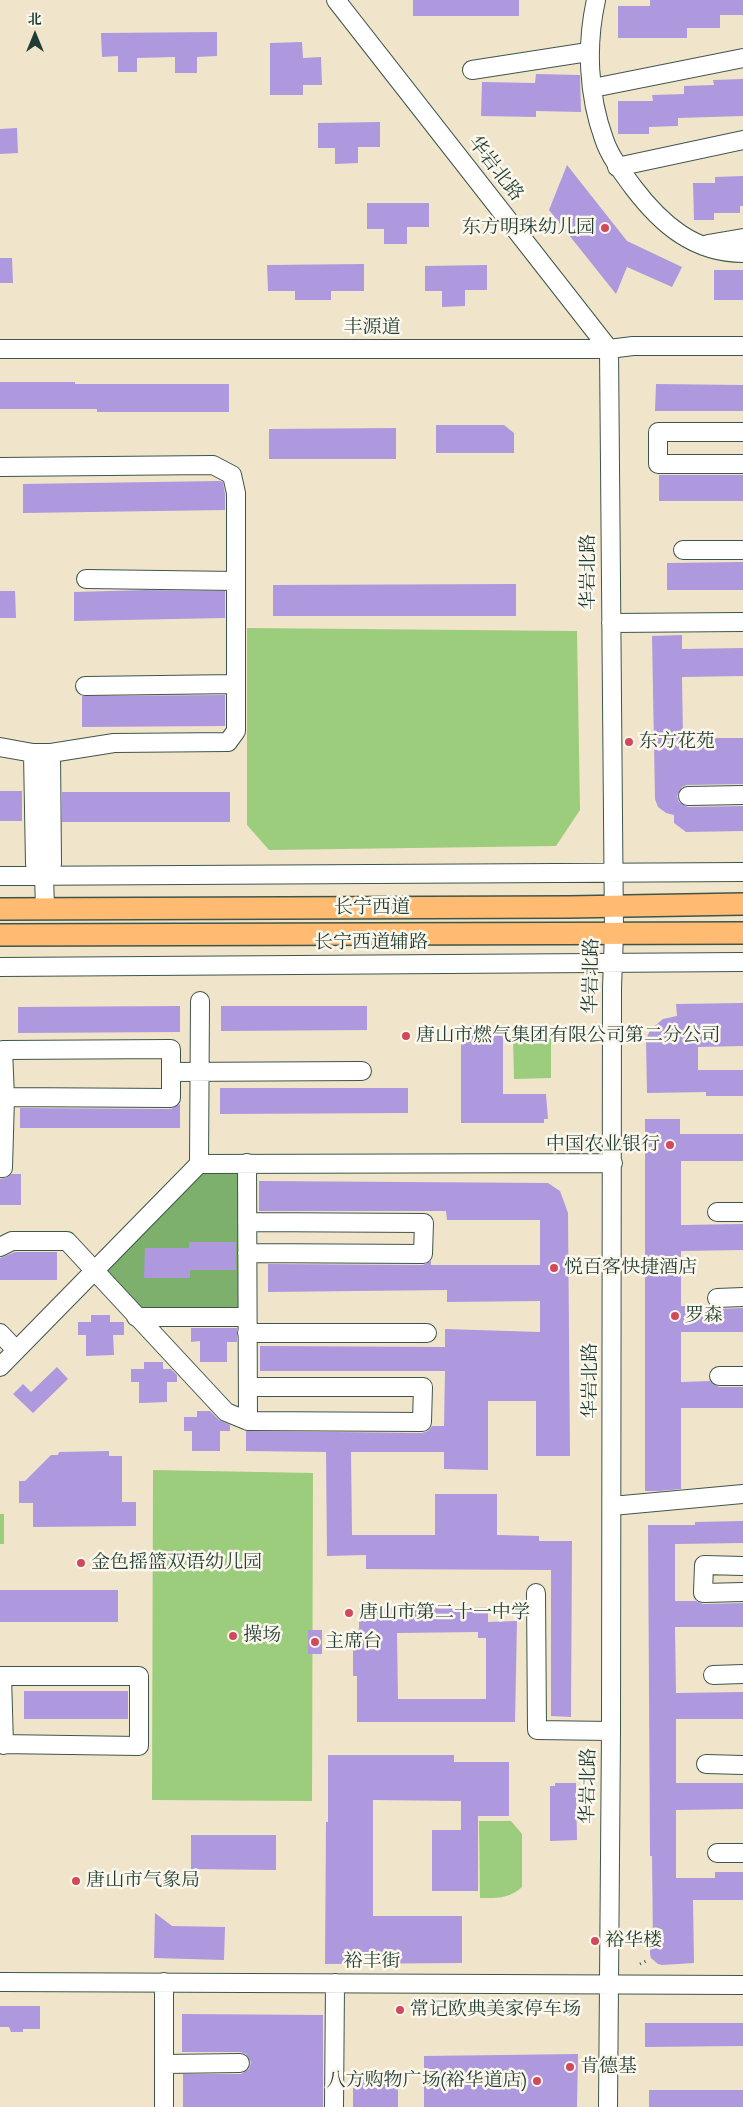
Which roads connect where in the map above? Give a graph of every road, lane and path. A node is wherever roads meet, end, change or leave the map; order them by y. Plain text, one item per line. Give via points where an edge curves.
1 (336, 0) edge
2 (596, 0) edge
3 (588, 52) junction
4 (743, 58) edge
5 (472, 70) dead end
6 (593, 88) junction
7 (743, 140) edge
8 (617, 167) junction
9 (743, 238) edge
10 (702, 245) junction
11 (743, 253) edge
12 (743, 346) edge
13 (0, 349) edge
14 (609, 349) junction
15 (743, 432) edge
16 (743, 464) edge
17 (0, 467) edge
18 (683, 550) dead end
19 (743, 550) edge
20 (86, 579) dead end
21 (236, 581) junction
22 (743, 622) edge
23 (611, 623) junction
24 (236, 684) junction
25 (85, 686) dead end
26 (0, 747) edge
27 (33, 753) junction
28 (51, 753) junction
29 (743, 795) edge
30 (688, 796) dead end
31 (614, 872) junction
32 (743, 872) edge
33 (0, 876) edge
34 (44, 876) junction
35 (743, 904) edge
36 (614, 906) junction
37 (0, 909) edge
38 (45, 909) junction
39 (614, 933) junction
40 (743, 933) edge
41 (0, 935) edge
42 (743, 962) edge
43 (614, 963) junction
44 (0, 967) edge
45 (200, 1001) dead end
46 (1, 1050) edge
47 (362, 1071) dead end
48 (171, 1072) junction
49 (200, 1072) junction
50 (3, 1089) edge
51 (247, 1163) junction
52 (613, 1163) junction
53 (199, 1164) junction
54 (0, 1168) edge
55 (717, 1212) dead end
56 (743, 1212) edge
57 (247, 1222) junction
58 (0, 1246) edge
59 (247, 1253) junction
60 (93, 1270) junction
61 (743, 1297) edge
62 (717, 1298) dead end
63 (136, 1317) junction
64 (247, 1325) junction
65 (0, 1333) edge
66 (427, 1333) dead end
67 (16, 1350) junction
68 (0, 1367) edge
69 (720, 1376) dead end
70 (743, 1376) edge
71 (248, 1387) junction
72 (248, 1421) junction
73 (743, 1494) edge
74 (612, 1506) junction
75 (743, 1566) edge
76 (743, 1592) edge
77 (536, 1594) dead end
78 (713, 1674) dead end
79 (743, 1674) edge
80 (1, 1676) edge
81 (611, 1730) junction
82 (2, 1744) edge
83 (706, 1764) dead end
84 (743, 1765) edge
85 (717, 1853) dead end
86 (743, 1853) edge
87 (646, 1961) dead end
88 (640, 1964) dead end
89 (0, 1982) edge
90 (164, 1982) junction
91 (335, 1983) junction
92 (608, 1985) junction
93 (743, 1985) edge
94 (164, 2064) junction
95 (240, 2064) dead end
96 (164, 2107) edge
97 (334, 2107) edge
98 (608, 2107) edge

1 - 14 street, 华岩北路
2 - 3 street
3 - 5 street
3 - 6 street
4 - 6 street
6 - 8 street via 604,139
7 - 8 street
8 - 10 street via 652,212 677,233
9 - 10 street
10 - 11 street
12 - 14 street, 丰源道
13 - 14 street, 丰源道
14 - 23 street, 华岩北路
15 - 16 street via 658,432 658,464
17 - 21 street via 219,468 232,475 236,493
18 - 19 street
20 - 21 street
21 - 24 street
22 - 23 street
23 - 31 street, 华岩北路
24 - 25 street
24 - 28 street via 236,731 228,742 114,743
26 - 27 street
27 - 28 street
27 - 34 street via 35,864
28 - 34 street via 52,864
29 - 30 street
31 - 32 street
31 - 34 street
31 - 36 street, 华岩北路
33 - 34 street
34 - 38 street
35 - 36 main road, 长宁西道
36 - 38 main road, 长宁西道
36 - 39 street, 华岩北路
37 - 38 main road, 长宁西道
39 - 40 main road, 长宁西道
39 - 41 main road, 长宁西道
39 - 43 street, 华岩北路
42 - 43 street, 长宁西道辅路
43 - 44 street, 长宁西道辅路
43 - 52 street, 华岩北路
45 - 49 street
46 - 48 street via 171,1049
46 - 50 street
47 - 49 street
48 - 49 street
48 - 50 street via 170,1098
49 - 53 street
50 - 54 street via 3,1168
51 - 52 street
51 - 53 street
51 - 57 street
52 - 74 street, 华岩北路
53 - 60 street
55 - 56 street
57 - 59 street
57 - 59 street via 424,1223 424,1231 423,1254
58 - 60 street via 12,1240 67,1241
59 - 64 street
60 - 63 street
60 - 67 street
61 - 62 street
63 - 64 street
63 - 72 street via 226,1412
64 - 66 street
64 - 71 street
65 - 67 street
67 - 68 street
69 - 70 street
71 - 72 street
71 - 72 street via 423,1387 422,1422
73 - 74 street
74 - 81 street, 华岩北路
75 - 76 street via 704,1565 703,1593
77 - 81 street via 537,1730
78 - 79 street
80 - 82 street
80 - 82 street via 139,1676 139,1746
81 - 92 street, 华岩北路
83 - 84 street
85 - 86 street
87 - 88 path
89 - 90 street, 裕丰街
90 - 91 street, 裕丰街
90 - 94 street
91 - 92 street, 裕丰街
91 - 97 street
92 - 93 street, 裕丰街
92 - 98 street, 华岩北路
94 - 95 street
94 - 96 street

